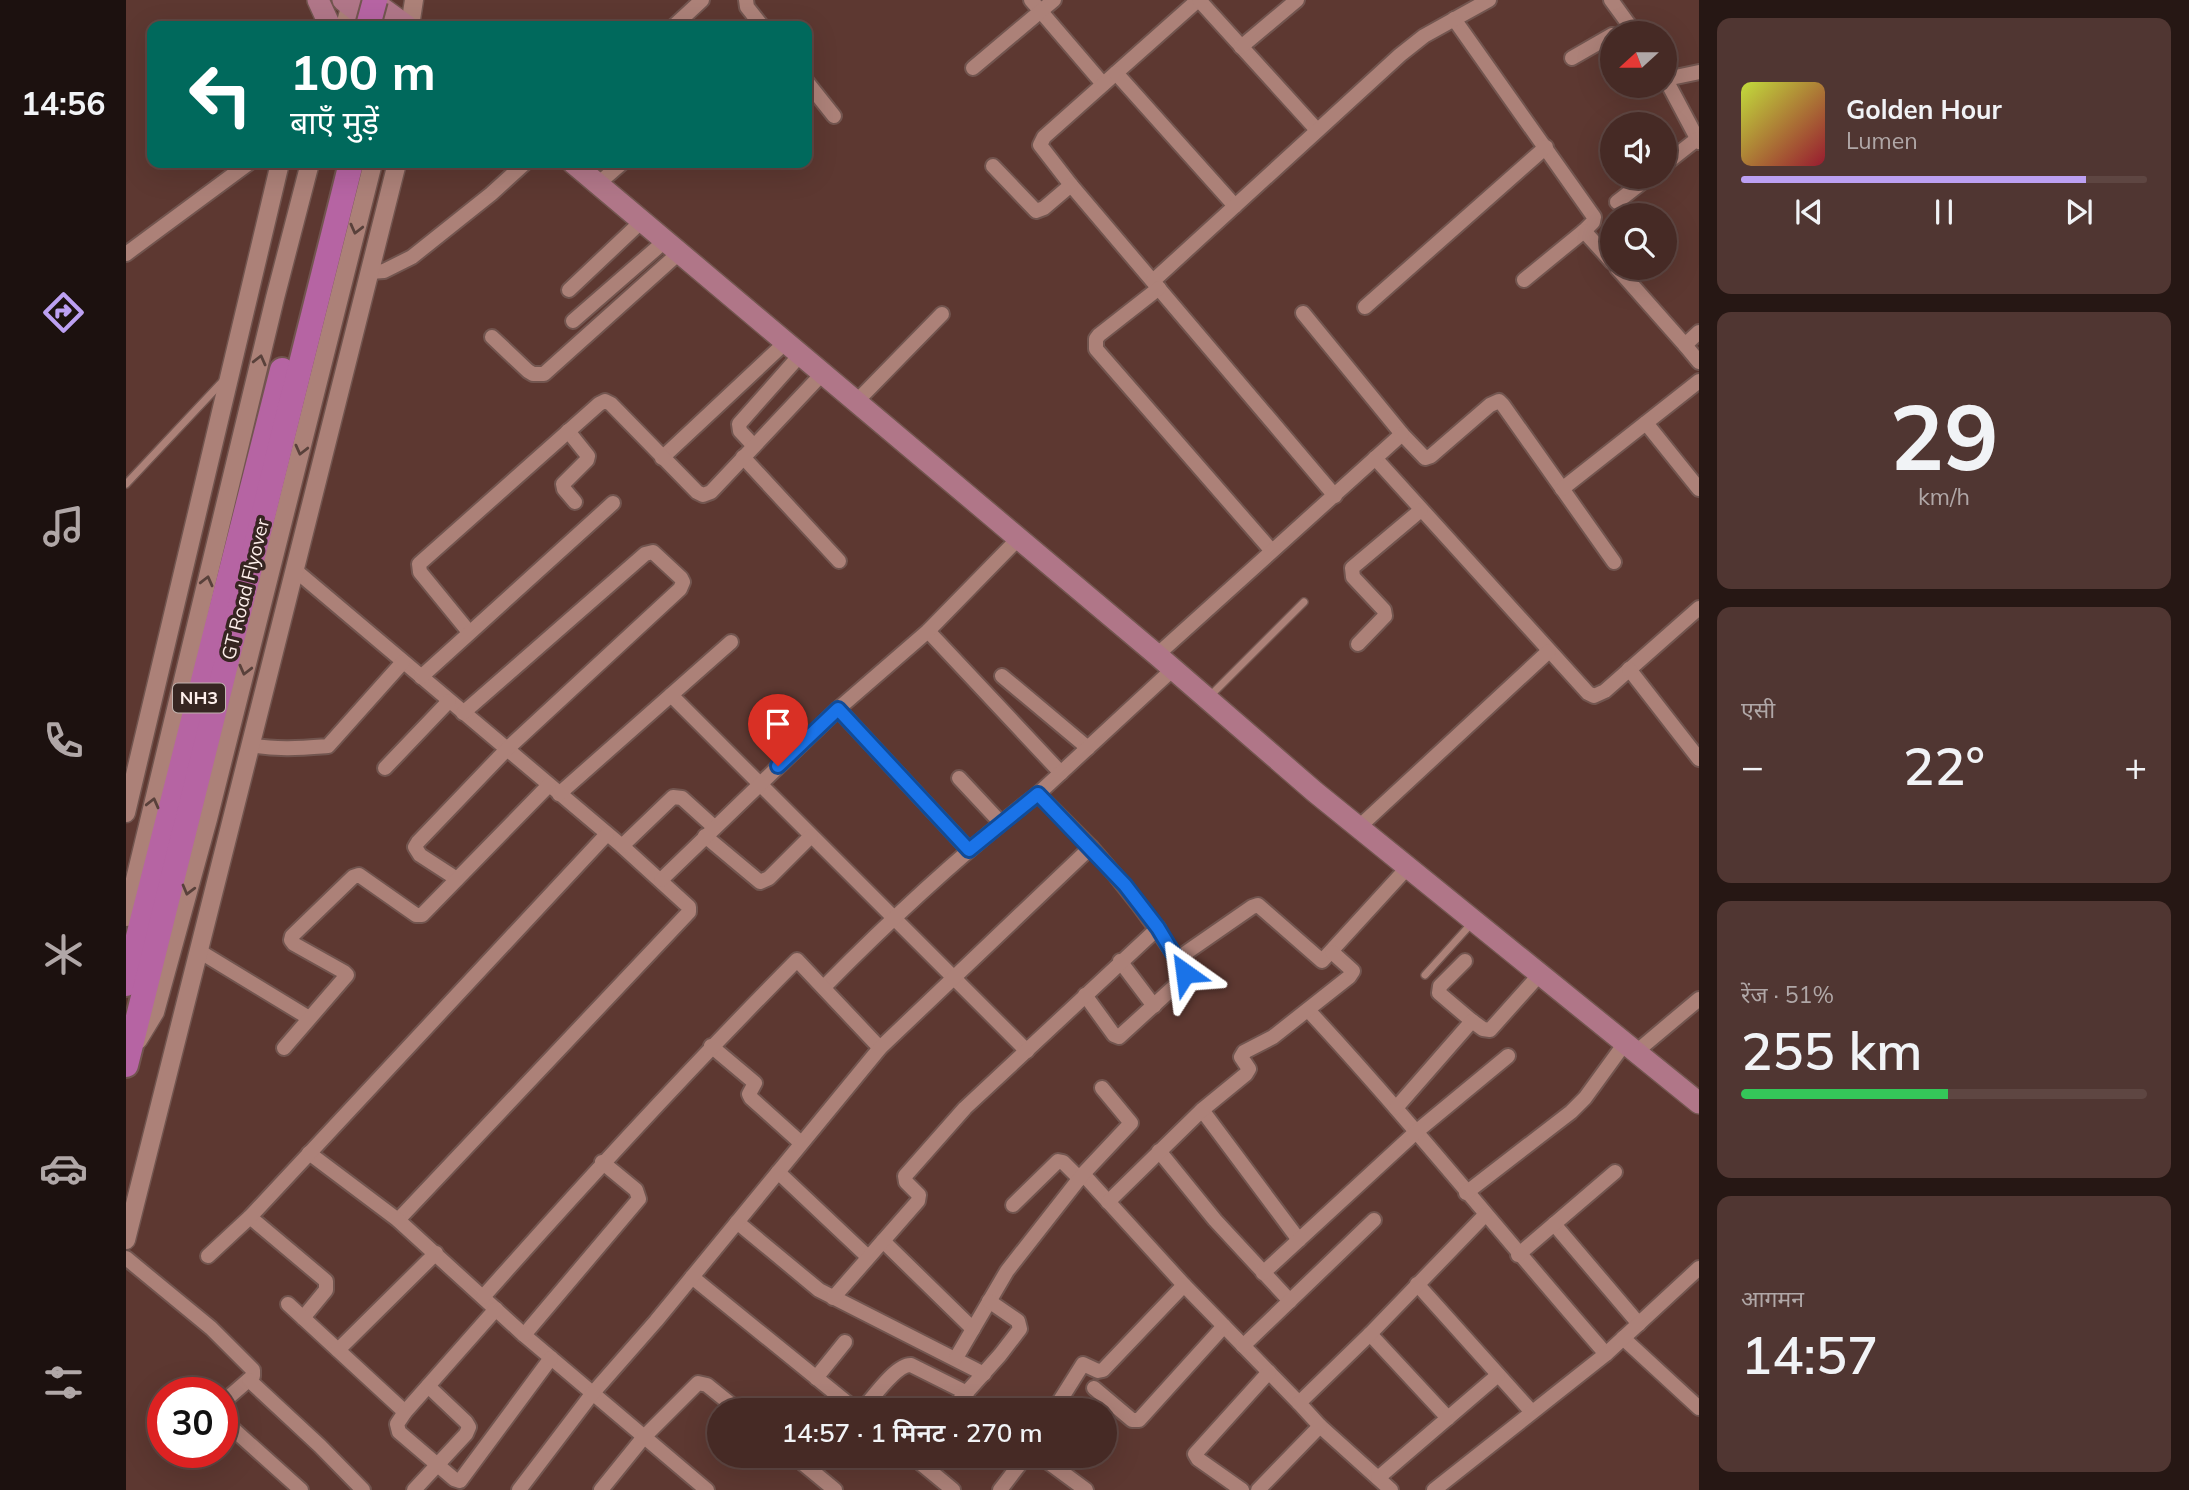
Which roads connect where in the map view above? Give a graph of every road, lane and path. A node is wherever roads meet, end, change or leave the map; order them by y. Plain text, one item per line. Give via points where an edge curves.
1 (318, 0) edge
2 (373, 0) edge
3 (392, 0) edge
4 (414, 0) edge
5 (702, 0) edge
6 (746, 0) edge
7 (1054, 0) edge
8 (1198, 0) edge
9 (1297, 0) edge
10 (1489, 0) edge
11 (1611, 0) edge
12 (1036, 5) edge
13 (348, 8) edge
14 (1454, 19) junction
15 (328, 21) edge
16 (368, 21) edge
17 (369, 21) edge
18 (386, 21) edge
19 (401, 21) edge
20 (409, 21) edge
21 (679, 21) edge
22 (758, 21) edge
23 (1626, 21) edge
24 (1600, 42) edge
25 (1241, 47) junction
26 (1572, 58) dead end
27 (973, 68) dead end
28 (1699, 72) edge
29 (1116, 73) junction
30 (1677, 76) edge
31 (1103, 84) junction
32 (812, 88) edge
33 (1676, 98) edge
34 (834, 116) dead end
35 (1317, 130) junction
36 (1698, 140) edge
37 (1546, 147) junction
38 (1677, 155) edge
39 (993, 166) dead end
40 (242, 168) edge
41 (279, 168) edge
42 (309, 168) edge
43 (333, 168) edge
44 (350, 168) edge
45 (372, 168) edge
46 (396, 168) edge
47 (520, 168) edge
48 (580, 168) edge
49 (616, 168) edge
50 (600, 183) junction
51 (1070, 186) junction
52 (1634, 189) edge
53 (1617, 202) dead end
54 (1235, 206) junction
55 (643, 220) junction
56 (1584, 231) junction
57 (673, 246) junction
58 (1600, 249) edge
59 (126, 254) edge
60 (370, 272) junction
61 (1524, 280) dead end
62 (1628, 280) edge
63 (1156, 284) junction
64 (569, 290) dead end
65 (1365, 307) dead end
66 (1303, 313) dead end
67 (942, 314) dead end
68 (573, 321) dead end
69 (1699, 332) edge
70 (492, 337) dead end
71 (1685, 345) junction
72 (793, 348) junction
73 (1699, 362) edge
74 (230, 373) junction
75 (823, 373) junction
76 (1699, 381) edge
77 (856, 402) junction
78 (279, 418) junction
79 (1646, 423) junction
80 (568, 430) junction
81 (1402, 434) junction
82 (754, 446) junction
83 (743, 457) junction
84 (663, 458) junction
85 (1375, 458) junction
86 (126, 484) edge
87 (1699, 488) edge
88 (1562, 489) junction
89 (1335, 496) junction
90 (575, 502) dead end
91 (613, 503) dead end
92 (1421, 510) junction
93 (1018, 539) junction
94 (1271, 550) junction
95 (839, 561) dead end
96 (1614, 562) dead end
97 (295, 570) junction
98 (1304, 602) dead end
99 (1699, 608) edge
100 (928, 631) junction
101 (469, 632) junction
102 (731, 642) dead end
103 (1358, 644) dead end
104 (1549, 651) junction
105 (403, 662) junction
106 (1165, 662) junction
107 (1629, 669) junction
108 (1002, 676) dead end
109 (421, 677) junction
110 (671, 695) junction
111 (1207, 699) junction
112 (449, 701) junction
113 (838, 709) junction
114 (463, 713) junction
115 (251, 745) junction
116 (1087, 748) junction
117 (507, 749) junction
118 (1699, 759) edge
119 (385, 768) dead end
120 (1061, 773) junction
121 (959, 778) dead end
122 (758, 785) junction
123 (554, 789) junction
124 (1038, 794) junction
125 (126, 813) edge
126 (1000, 823) junction
127 (1359, 827) junction
128 (709, 831) junction
129 (607, 834) junction
130 (811, 836) junction
131 (622, 846) junction
132 (1091, 847) junction
133 (969, 850) junction
134 (1408, 867) junction
135 (457, 879) junction
136 (661, 880) junction
137 (126, 916) edge
138 (893, 916) junction
139 (1474, 920) junction
140 (1158, 928) junction
141 (200, 951) junction
142 (1332, 952) junction
143 (1177, 958) junction
144 (1120, 961) junction
145 (1465, 961) dead end
146 (1540, 974) junction
147 (1425, 975) dead end
148 (954, 978) junction
149 (126, 984) edge
150 (824, 987) junction
151 (1084, 995) junction
152 (1699, 999) edge
153 (1154, 1006) junction
154 (1308, 1010) junction
155 (309, 1018) junction
156 (1472, 1021) junction
157 (711, 1046) junction
158 (284, 1048) dead end
159 (880, 1048) junction
160 (1631, 1048) junction
161 (1027, 1051) junction
162 (1508, 1056) dead end
163 (127, 1060) edge
164 (1102, 1088) dead end
165 (1699, 1103) edge
166 (1396, 1108) junction
167 (1202, 1110) junction
168 (1416, 1132) junction
169 (801, 1143) junction
170 (1159, 1152) junction
171 (309, 1153) junction
172 (602, 1162) junction
173 (778, 1172) junction
174 (1615, 1172) dead end
175 (1082, 1176) junction
176 (1466, 1193) junction
177 (1108, 1202) junction
178 (1013, 1205) dead end
179 (1485, 1215) junction
180 (250, 1217) junction
181 (398, 1220) junction
182 (1374, 1220) dead end
183 (737, 1222) junction
184 (1553, 1224) junction
185 (126, 1240) edge
186 (1299, 1240) junction
187 (883, 1241) junction
188 (436, 1253) junction
189 (1518, 1255) junction
190 (208, 1256) dead end
191 (868, 1257) junction
192 (126, 1258) edge
193 (1699, 1268) edge
194 (1264, 1273) junction
195 (692, 1277) junction
196 (1417, 1284) junction
197 (1184, 1286) junction
198 (483, 1297) junction
199 (832, 1297) junction
200 (989, 1301) junction
201 (1290, 1301) junction
202 (288, 1304) dead end
203 (496, 1309) junction
204 (303, 1318) junction
205 (1639, 1324) junction
206 (1224, 1326) junction
207 (973, 1329) junction
208 (1370, 1334) junction
209 (524, 1335) junction
210 (1623, 1338) junction
211 (845, 1342) dead end
212 (1243, 1346) junction
213 (338, 1350) junction
214 (1606, 1354) junction
215 (551, 1358) junction
216 (956, 1358) junction
217 (1269, 1372) junction
218 (984, 1374) junction
219 (1498, 1375) junction
220 (816, 1378) junction
221 (249, 1380) junction
222 (428, 1386) junction
223 (1094, 1388) dead end
224 (238, 1389) edge
225 (967, 1393) junction
226 (592, 1394) junction
227 (723, 1398) edge
228 (843, 1398) edge
229 (871, 1398) edge
230 (962, 1398) edge
231 (1062, 1398) edge
232 (1299, 1403) junction
233 (1699, 1408) edge
234 (1531, 1411) junction
235 (405, 1412) junction
236 (1447, 1418) junction
237 (1320, 1426) junction
238 (238, 1433) edge
239 (643, 1438) junction
240 (438, 1465) junction
241 (808, 1468) edge
242 (926, 1468) edge
243 (1017, 1468) edge
244 (1056, 1468) edge
245 (1378, 1478) junction
246 (697, 1487) edge
247 (301, 1490) edge
248 (363, 1490) edge
249 (414, 1490) edge
250 (519, 1490) edge
251 (601, 1490) edge
252 (835, 1490) edge
253 (953, 1490) edge
254 (1000, 1490) edge
255 (1086, 1490) edge
256 (1242, 1490) edge
257 (1258, 1490) edge
258 (1391, 1490) edge
259 (1434, 1490) edge

1 - 15 main road
2 - 17 highway, bridge
2 - 19 main road
3 - 18 highway
4 - 20 street
5 - 21 street
6 - 22 street
7 - 12 street
8 - 25 street
8 - 29 street
9 - 25 street
10 - 14 street
11 - 23 street
12 - 27 street
12 - 31 street
13 - 16 main road
14 - 35 street via 1399,55
14 - 37 street
24 - 26 street
25 - 35 street
28 - 30 street
29 - 31 street
29 - 54 street
31 - 51 street via 1041,141 1041,149
32 - 34 street
33 - 36 street
35 - 54 street
36 - 38 street
37 - 56 street via 1594,216
37 - 65 street
39 - 51 street via 1036,211
40 - 59 street
41 - 74 street
137 -> 42 street
43 - 78 highway, GT Road Flyover / NH3
44 - 78 highway, GT Road Flyover / NH3
45 -> 163 street via 155,1013
46 - 60 street
47 - 60 street via 412,257 384,271
48 - 50 main road
49 - 50 street
50 - 55 main road
51 - 63 street
52 - 53 street
54 - 63 street
55 - 57 main road
55 - 64 street
56 - 58 street
56 - 61 street
57 - 68 street
57 - 70 street via 544,374 528,371
57 - 72 main road
60 - 97 street
62 - 71 street
63 - 89 street
63 - 94 street via 1096,339 1096,349
66 - 81 street
67 - 77 street
69 - 71 street
71 - 73 street
72 - 75 main road
72 - 82 street via 739,424
72 - 84 street
74 - 86 lane
74 - 125 street
75 - 77 main road
75 - 82 street
76 - 79 street
77 - 93 main road
78 - 149 highway, GT Road Flyover / NH3
78 - 163 highway, GT Road Flyover / NH3
79 - 87 street
79 - 88 street
80 - 84 street via 605,401
80 - 90 street via 588,456 563,484
80 - 101 street via 419,564 420,572
81 - 85 street
81 - 88 street via 1428,458 1499,401
82 - 83 street
83 - 84 street via 703,495
83 - 95 street
85 - 89 street
85 - 92 street
88 - 96 street
89 - 94 street
91 - 101 street
92 - 103 street via 1352,568 1353,577 1385,616
92 - 104 street
93 - 100 street
93 - 106 main road
94 - 106 street
97 - 105 street
97 - 115 street
98 - 111 lane
99 - 107 street
100 - 113 street
100 - 120 street
101 - 109 street
102 - 110 street
104 - 107 street via 1594,696
104 - 127 street
105 - 109 street
105 - 115 street via 328,746 271,749
106 - 111 main road
106 - 116 street
107 - 118 street
108 - 116 street
109 - 112 street
110 - 122 street
110 - 123 street
111 - 127 main road
112 - 114 street
112 - 119 street
113 - 122 street
113 - 133 street
114 - 117 street
114 - 117 street via 645,554 656,554 681,578 680,589
115 - 141 street
116 - 120 street
117 - 123 street
117 - 135 street via 415,847
120 - 124 street
121 - 126 street
122 - 128 street
122 - 130 street
123 - 129 street
123 - 135 street
124 - 126 street
124 - 132 street
126 - 133 street
127 - 134 main road
128 - 130 street via 755,879 765,881
128 - 131 street via 682,798 673,797
128 - 136 street
129 - 131 street
129 - 171 street
130 - 138 street
131 - 136 street
132 - 140 street
132 - 148 street
133 - 138 street
134 - 139 main road
134 - 142 street
135 - 155 street via 419,916 362,875 354,877 291,940 346,973
136 - 181 street via 687,904 688,912
138 - 148 street
138 - 150 street
139 - 146 main road
139 - 147 lane
140 - 143 street
140 - 144 street
141 - 155 street
141 - 185 street
142 - 143 street via 1319,961 1258,905
142 - 154 street via 1351,967 1352,974
143 - 153 street via 1185,976
144 - 151 street
144 - 153 street
145 - 156 street via 1440,986 1439,993
146 - 156 street via 1490,1030
146 - 160 main road
148 - 159 street
148 - 161 street
150 - 157 street via 797,960
150 - 159 street
151 - 153 street via 1117,1037
151 - 161 street
152 - 160 street
154 - 166 street
154 - 167 street via 1244,1052 1241,1057 1248,1071
155 - 158 street
156 - 166 street
157 - 169 street via 755,1083 751,1098
157 - 172 street
159 - 169 street
160 - 165 main road
160 - 176 street via 1571,1112
161 - 187 street via 965,1108 906,1174 905,1180 919,1198
162 - 168 street
164 - 175 street via 1131,1123
166 - 168 street
167 - 170 street
167 - 186 street
168 - 176 street
168 - 186 street
169 - 173 street
170 - 177 street
170 - 194 street
171 - 180 street
171 - 181 street
172 - 198 street
172 - 209 street via 636,1190 639,1199
173 - 183 street
173 - 191 street
174 - 184 street
175 - 177 street
175 - 178 street via 1058,1161
175 - 200 street
176 - 179 street
177 - 197 street
179 - 189 street
179 - 196 street
180 - 190 street
180 - 204 street via 327,1284
181 - 188 street
182 - 201 street
183 - 195 street
183 - 199 street via 805,1281
184 - 189 street
184 - 205 street
186 - 194 street
187 - 191 street
187 - 207 street
188 - 198 street
188 - 213 street
189 - 214 street
191 - 199 street
192 - 221 street via 211,1328 251,1368 254,1373
193 - 205 street
194 - 201 street
195 - 220 street
195 - 226 street
196 - 208 street
196 - 219 street
197 - 206 street
197 - 231 street via 1103,1370 1083,1364
198 - 203 street
199 - 216 street
200 - 207 street
200 - 218 street via 1021,1326
201 - 212 street
202 - 204 street
203 - 209 street
203 - 222 street
204 - 213 street
205 - 210 street
206 - 212 street
206 - 223 street via 1139,1420 1132,1420
207 - 216 street
208 - 232 street
208 - 236 street
209 - 215 street
210 - 214 street
210 - 233 street
211 - 220 street
212 - 217 street
213 - 235 street
214 - 234 street
215 - 226 street
215 - 240 street via 464,1478 457,1481
216 - 218 street
217 - 232 street
217 - 256 street via 1195,1454
218 - 225 street
219 - 234 street
219 - 236 street
220 - 228 street
221 - 224 street
221 - 248 street
222 - 235 street
222 - 240 street via 469,1427
225 - 229 street via 905,1365
225 - 230 street
226 - 239 street
226 - 250 street
227 - 239 street via 698,1383
232 - 237 street
234 - 259 street
235 - 240 street via 397,1429
236 - 245 street
237 - 245 street
237 - 257 street
238 - 247 street
239 - 246 street
239 - 251 street
240 - 249 street
241 - 252 street
242 - 253 street
243 - 254 street
244 - 255 street
245 - 258 street

